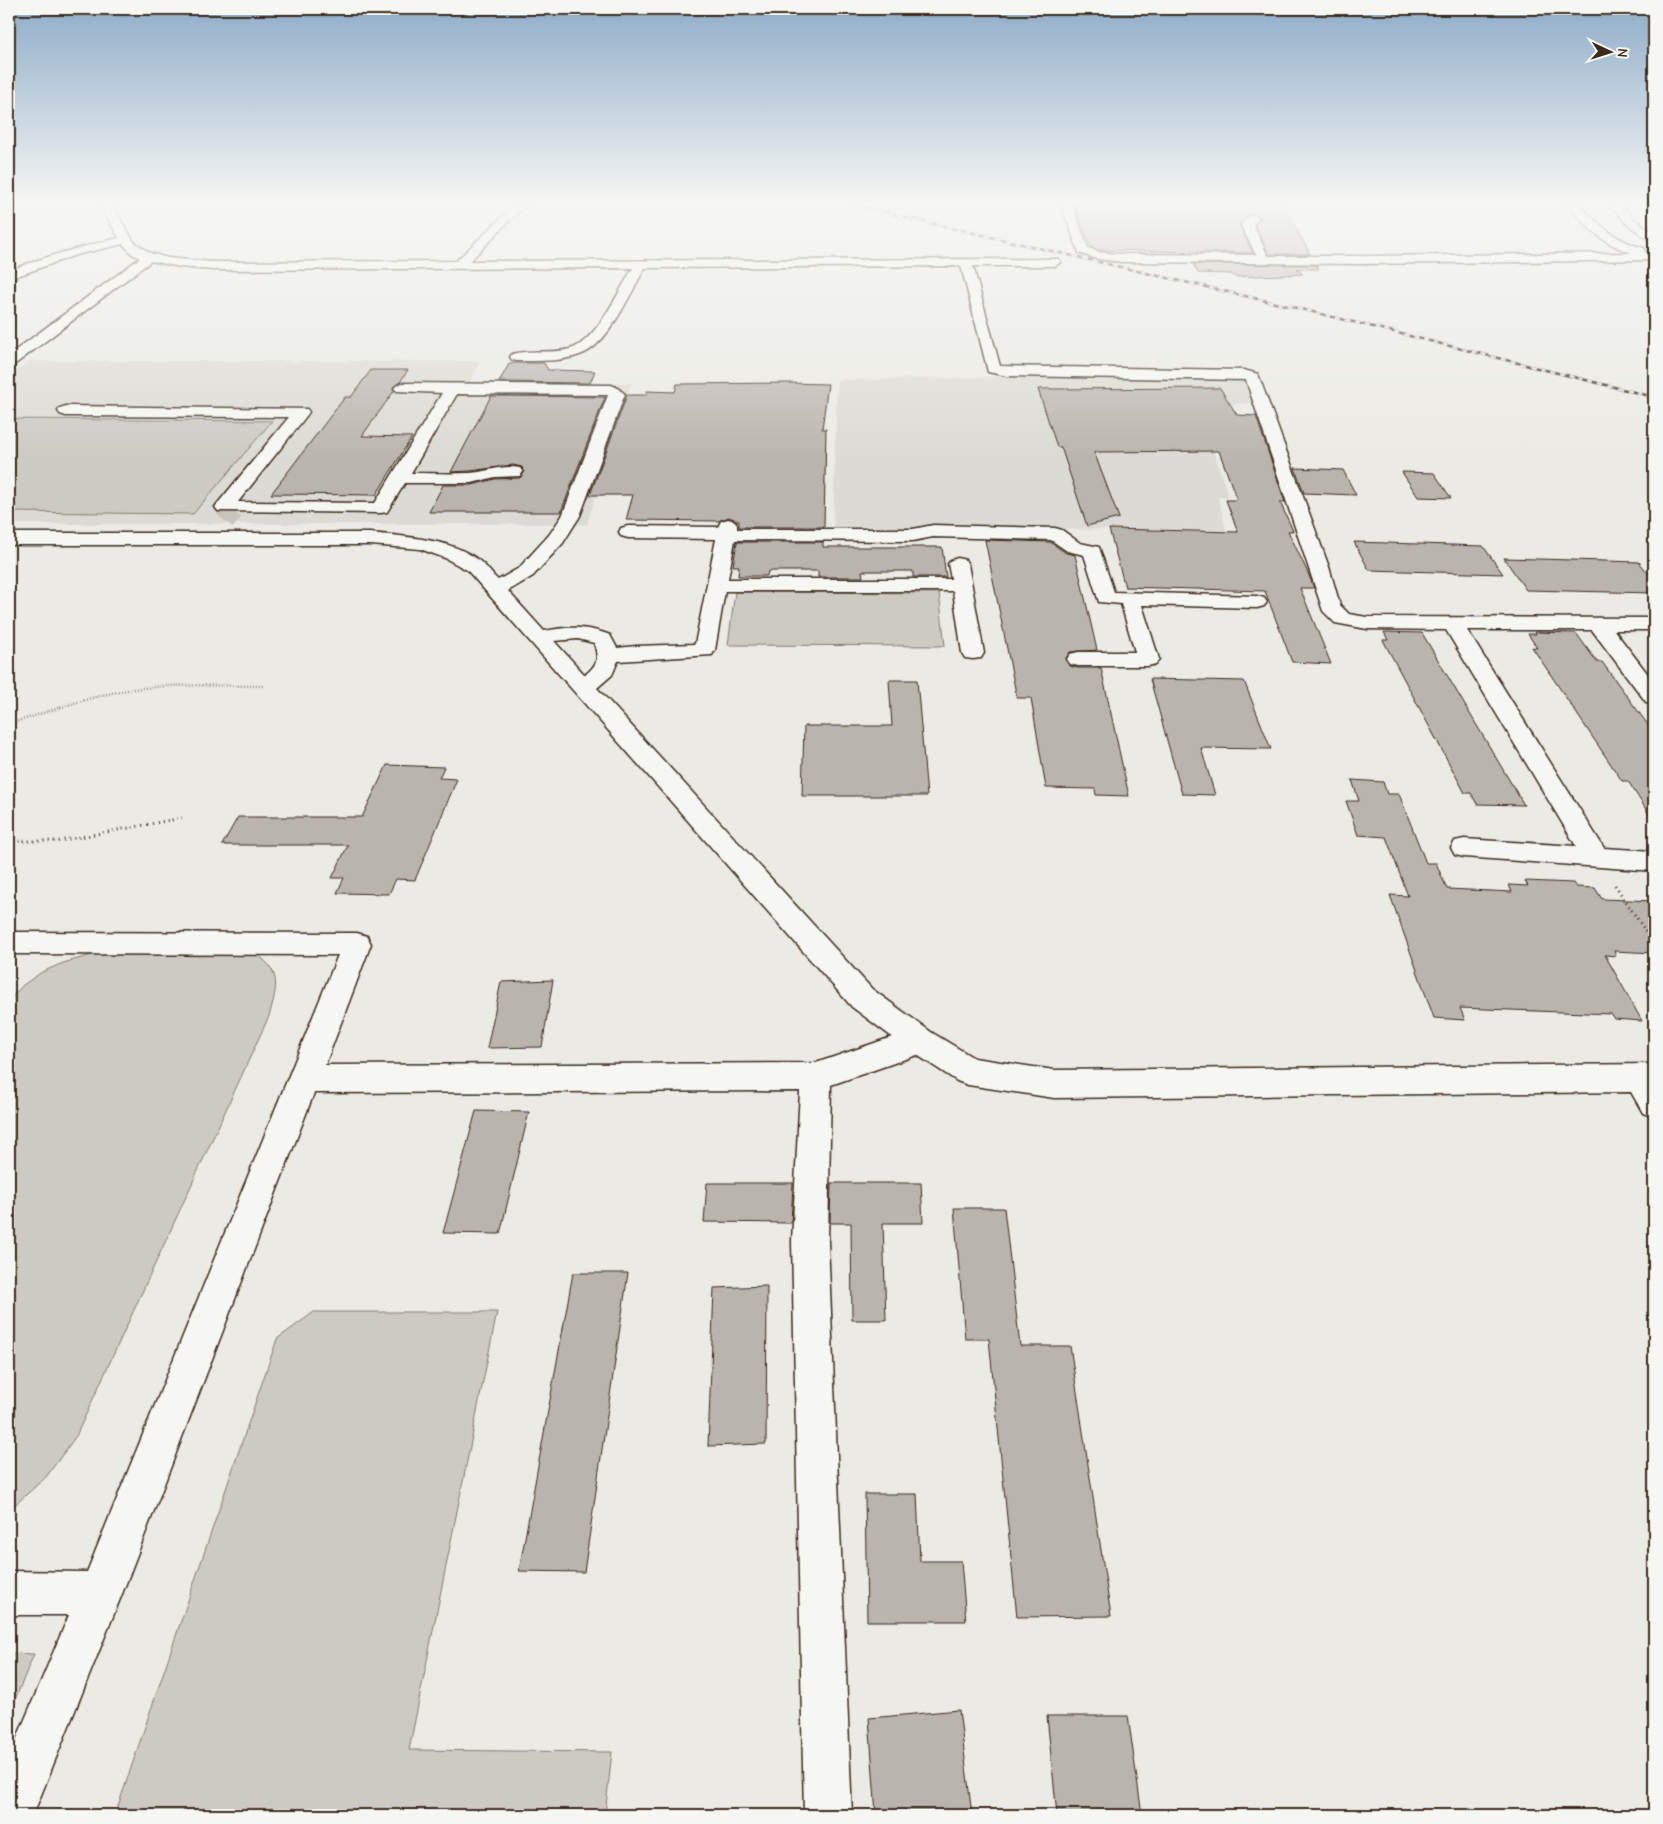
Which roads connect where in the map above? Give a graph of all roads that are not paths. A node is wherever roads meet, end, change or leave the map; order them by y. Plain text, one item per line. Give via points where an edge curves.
1 (107, 289) edge
2 (626, 289) edge
3 (973, 289) edge
4 (517, 357) dead end
5 (9, 362) edge
6 (402, 388) dead end
7 (452, 389) junction
8 (66, 411) dead end
9 (514, 472) dead end
10 (400, 478) junction
11 (232, 513) junction
12 (727, 529) junction
13 (628, 532) dead end
14 (9, 539) edge
15 (211, 539) junction
16 (958, 564) dead end
17 (717, 585) junction
18 (962, 585) junction
19 (495, 590) junction
20 (1130, 599) junction
21 (1256, 602) dead end
22 (1453, 624) junction
23 (1598, 624) junction
24 (1654, 624) edge
25 (538, 638) junction
26 (973, 653) dead end
27 (609, 656) junction
28 (1078, 659) dead end
29 (584, 688) junction
30 (1654, 697) edge
31 (1464, 848) dead end
32 (1596, 857) junction
33 (1654, 861) edge
34 (9, 943) edge
35 (920, 1041) junction
36 (816, 1077) junction
37 (304, 1079) junction
38 (1650, 1086) edge
39 (9, 1594) edge
40 (100, 1594) junction
41 (9, 1814) edge
42 (828, 1815) edge

1 - 5 street
2 - 4 street via 589,345 566,354
3 - 22 street via 993,369 1007,372 1244,374 1252,377 1330,607 1342,619 1367,623
6 - 7 street
7 - 10 street
7 - 19 street via 611,390 617,394 571,516 556,539 526,572
8 - 11 street via 301,412 224,507
9 - 10 street via 495,472 472,478
10 - 11 street via 381,508
11 - 15 street
12 - 13 street
12 - 17 street
12 - 20 street via 743,535 913,535 933,531 1055,534 1074,547 1092,550 1106,598
14 - 15 street
15 - 19 street via 370,539 422,544 474,566
16 - 18 street
17 - 18 street
17 - 27 street via 704,650
18 - 26 street
19 - 25 street
20 - 21 street
20 - 28 street via 1148,659
22 - 23 street
22 - 32 street
23 - 24 street
23 - 30 street
25 - 27 street via 568,632 588,633 603,639
25 - 29 street
27 - 29 street via 604,670
29 - 35 street via 862,998
31 - 32 street
32 - 33 street
34 - 37 street via 357,944
35 - 36 street
35 - 38 street via 968,1071 1054,1084
36 - 37 street
36 - 42 street via 810,1241
37 - 40 street
39 - 40 street
40 - 41 street

